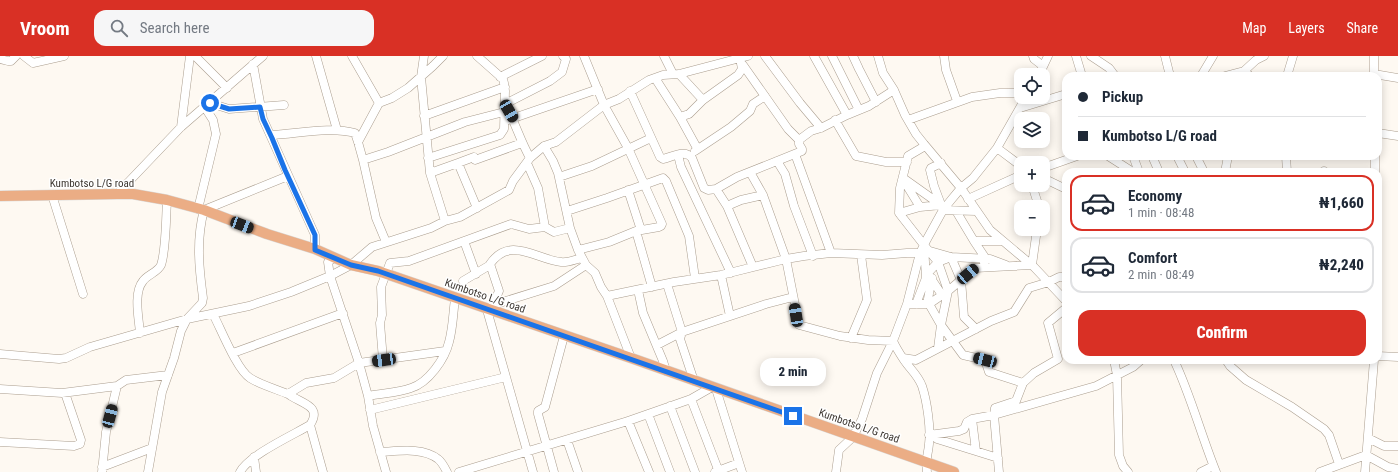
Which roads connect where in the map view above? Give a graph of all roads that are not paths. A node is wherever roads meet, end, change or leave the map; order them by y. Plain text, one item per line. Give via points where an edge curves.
1 (16, 56) edge
2 (24, 56) edge
3 (64, 56) edge
4 (190, 56) edge
5 (195, 56) edge
6 (316, 56) edge
7 (352, 56) edge
8 (424, 56) edge
9 (443, 56) edge
10 (477, 56) edge
11 (542, 56) edge
12 (563, 56) edge
13 (576, 56) edge
14 (664, 56) edge
15 (765, 56) edge
16 (814, 56) edge
17 (832, 56) edge
18 (853, 56) edge
19 (878, 56) edge
20 (944, 56) edge
21 (1033, 56) edge
22 (1048, 56) edge
23 (1076, 56) edge
24 (1091, 56) edge
25 (1165, 56) edge
26 (1213, 56) edge
27 (1264, 56) edge
28 (1293, 56) edge
29 (1374, 56) edge
30 (260, 57) edge
31 (585, 57) edge
32 (0, 59) edge
33 (744, 60) edge
34 (1043, 66) joint
35 (1081, 72) edge
36 (1112, 72) edge
37 (1169, 72) edge
38 (1203, 72) edge
39 (1248, 72) edge
40 (1288, 72) edge
41 (1374, 72) edge
42 (676, 74) junction
43 (1382, 76) edge
44 (421, 77) junction
45 (500, 77) junction
46 (655, 78) junction
47 (1398, 78) edge
48 (505, 87) junction
49 (227, 88) junction
50 (598, 89) junction
51 (894, 90) junction
52 (630, 92) junction
53 (1014, 93) edge
54 (1062, 95) edge
55 (765, 96) junction
56 (703, 100) junction
57 (957, 101) junction
58 (876, 102) junction
59 (379, 103) junction
60 (1022, 104) edge
61 (207, 105) junction
62 (284, 105) dead end
63 (604, 105) junction
64 (260, 107) junction
65 (505, 108) junction
66 (1020, 108) junction
67 (859, 110) junction
68 (847, 115) junction
69 (424, 116) junction
70 (680, 117) junction
71 (513, 118) junction
72 (835, 120) junction
73 (908, 120) junction
74 (504, 122) junction
75 (181, 127) junction
76 (821, 128) junction
77 (337, 130) junction
78 (1382, 134) edge
79 (271, 135) junction
80 (426, 136) junction
81 (1398, 136) edge
82 (651, 138) junction
83 (799, 140) junction
84 (358, 142) junction
85 (522, 143) junction
86 (544, 146) junction
87 (925, 146) junction
88 (628, 148) junction
89 (697, 148) junction
90 (997, 148) junction
91 (795, 154) junction
92 (678, 155) junction
93 (690, 156) junction
94 (428, 158) junction
95 (362, 160) junction
96 (1065, 160) edge
97 (1114, 160) edge
98 (528, 161) junction
99 (776, 161) junction
100 (1014, 161) edge
101 (907, 162) junction
102 (458, 163) junction
103 (941, 163) junction
104 (1050, 165) edge
105 (1127, 168) edge
106 (750, 172) junction
107 (430, 173) junction
108 (288, 176) junction
109 (558, 177) junction
110 (903, 178) junction
111 (1014, 178) edge
112 (1050, 181) edge
113 (644, 185) junction
114 (1062, 187) edge
115 (716, 188) junction
116 (961, 188) junction
117 (628, 190) junction
118 (117, 194) junction
119 (52, 195) junction
120 (763, 195) junction
121 (0, 196) edge
122 (968, 199) junction
123 (167, 200) junction
124 (727, 206) junction
125 (920, 207) junction
126 (477, 208) junction
127 (942, 208) junction
128 (201, 210) junction
129 (567, 211) junction
130 (956, 211) junction
131 (976, 211) junction
132 (899, 213) junction
133 (445, 221) junction
134 (545, 227) junction
135 (570, 228) junction
136 (639, 230) junction
137 (1036, 236) edge
138 (464, 241) junction
139 (974, 241) junction
140 (1001, 241) junction
141 (386, 242) junction
142 (926, 248) junction
143 (315, 250) junction
144 (831, 253) junction
145 (920, 254) junction
146 (861, 255) junction
147 (813, 256) junction
148 (951, 257) junction
149 (334, 258) junction
150 (582, 258) junction
151 (786, 259) junction
152 (986, 259) junction
153 (938, 262) junction
154 (351, 265) junction
155 (490, 265) junction
156 (1032, 265) junction
157 (1010, 266) junction
158 (753, 267) junction
159 (981, 268) junction
160 (731, 273) junction
161 (385, 274) junction
162 (476, 274) junction
163 (929, 274) junction
164 (721, 275) junction
165 (330, 276) junction
166 (1062, 277) edge
167 (695, 278) junction
168 (463, 280) dead end
169 (961, 280) junction
170 (1049, 282) junction
171 (666, 284) junction
172 (652, 287) junction
173 (638, 290) junction
174 (945, 293) junction
175 (83, 294) dead end
176 (607, 296) junction
177 (793, 297) junction
178 (1062, 297) edge
179 (455, 299) junction
180 (907, 304) junction
181 (916, 304) junction
182 (928, 304) junction
183 (490, 307) junction
184 (1062, 312) edge
185 (213, 314) junction
186 (343, 314) junction
187 (730, 316) junction
188 (187, 319) junction
189 (940, 325) junction
190 (976, 329) junction
191 (682, 332) junction
192 (140, 333) junction
193 (564, 336) junction
194 (851, 338) junction
195 (953, 340) junction
196 (893, 341) junction
197 (657, 345) junction
198 (938, 348) junction
199 (445, 351) junction
200 (233, 353) junction
201 (0, 354) edge
202 (1382, 356) edge
203 (1398, 357) edge
204 (631, 358) junction
205 (903, 358) junction
206 (384, 360) junction
207 (359, 363) junction
208 (1115, 364) edge
209 (1136, 364) edge
210 (1176, 364) edge
211 (1229, 364) edge
212 (1374, 364) edge
213 (666, 371) junction
214 (168, 375) junction
215 (1117, 375) junction
216 (506, 377) junction
217 (694, 381) junction
218 (1023, 383) junction
219 (117, 386) junction
220 (714, 388) junction
221 (0, 389) edge
222 (65, 393) junction
223 (288, 394) junction
224 (368, 396) junction
225 (691, 398) junction
226 (670, 406) junction
227 (370, 410) junction
228 (648, 414) junction
229 (994, 415) junction
230 (972, 419) junction
231 (628, 421) junction
232 (310, 425) junction
233 (931, 435) junction
234 (853, 436) junction
235 (1368, 438) junction
236 (567, 440) junction
237 (0, 442) edge
238 (546, 446) junction
239 (1398, 446) edge
240 (152, 448) junction
241 (976, 451) junction
242 (380, 452) junction
243 (527, 452) junction
244 (1366, 455) junction
245 (254, 457) junction
246 (998, 458) junction
247 (925, 461) junction
248 (739, 463) junction
249 (1339, 464) junction
250 (1214, 469) edge
251 (1398, 469) edge
252 (102, 470) edge
253 (148, 472) edge
254 (240, 472) edge
255 (256, 472) edge
256 (323, 472) edge
257 (386, 472) edge
258 (447, 472) edge
259 (459, 472) edge
260 (533, 472) edge
261 (554, 472) edge
262 (578, 472) edge
263 (649, 472) edge
264 (670, 472) edge
265 (695, 472) edge
266 (717, 472) edge
267 (742, 472) edge
268 (836, 472) edge
269 (926, 472) edge
270 (954, 472) edge
271 (998, 472) edge
272 (1128, 472) edge
273 (1201, 472) edge
274 (1320, 472) edge
275 (1365, 472) edge

1 - 32 street via 8,62
2 - 3 street via 33,64
4 - 75 street
5 - 49 street
6 - 77 street
7 - 59 street
8 - 44 street
9 - 44 street
10 - 45 street
11 - 45 street
12 - 65 street via 566,59 562,72
13 - 31 street
14 - 42 street
15 - 76 street
16 - 68 street
17 - 67 street
18 - 58 street
19 - 51 street via 883,73
20 - 57 street
21 - 34 street
22 - 34 street
23 - 35 street
24 - 36 street
25 - 37 street
26 - 38 street
27 - 39 street via 1256,60
28 - 40 street
29 - 41 street
30 - 49 street
30 - 64 street
31 - 50 street
33 - 42 street
33 - 55 street
33 - 56 street via 738,75
42 - 46 street
42 - 56 street
43 - 47 street
44 - 59 street via 392,98
44 - 69 street
45 - 48 street
46 - 52 street
46 - 70 street
48 - 65 street
48 - 69 street
49 - 61 street
50 - 63 street
50 - 71 street
51 - 58 street
51 - 73 street
52 - 63 street
52 - 82 street
53 - 57 street via 982,95
54 - 66 street
55 - 83 street
55 - 89 street via 730,127
56 - 70 street via 689,114
57 - 73 street
58 - 67 street
59 - 84 street
60 - 66 street
61 - 64 street via 229,109
61 - 75 street
61 - 128 street via 216,134
62 - 64 street
63 - 86 street via 556,142
63 - 88 street
64 - 79 street
65 - 71 street
65 - 74 street
65 - 80 street
66 - 90 street
67 - 68 street
68 - 72 street
69 - 80 street
70 - 89 street
71 - 74 street
71 - 85 street
72 - 76 street
72 - 101 street via 856,156 886,162
73 - 87 street
74 - 94 street via 504,129 500,135
75 - 118 street
76 - 83 street via 811,131
77 - 79 street
77 - 84 street via 355,133
78 - 81 street
79 - 108 street
80 - 94 street
80 - 95 street
82 - 88 street
82 - 92 street via 661,158
83 - 91 street via 802,150
84 - 95 street
85 - 98 street
85 - 102 street via 475,160 474,157
86 - 98 street
86 - 109 street
87 - 101 street via 908,156
87 - 103 street
88 - 109 street via 592,166
88 - 113 street
89 - 93 street
90 - 100 street
90 - 116 street via 973,178
91 - 99 street
91 - 144 street
92 - 93 street
92 - 160 street via 681,167
93 - 115 street via 704,188
94 - 107 street
95 - 141 street via 376,218
96 - 104 street
97 - 105 street
98 - 126 street via 509,190
98 - 134 street via 538,188
99 - 106 street
99 - 147 street via 785,174
101 - 110 street
102 - 107 street
102 - 126 street
103 - 116 street
103 - 127 street via 930,170
106 - 115 street
106 - 120 street
107 - 133 street
108 - 128 street
108 - 143 street via 315,235
109 - 129 street
110 - 125 street
110 - 127 street
110 - 132 street
111 - 122 street
112 - 114 street
113 - 117 street
113 - 136 street via 662,224 659,227
113 - 167 street via 663,178 666,181 689,236
115 - 124 street
116 - 122 street
116 - 127 street
117 - 129 street
117 - 136 street
118 - 119 main road, Kumbotso L/G road
118 - 123 main road, Kumbotso L/G road
119 - 121 main road, Kumbotso L/G road
119 - 175 street
120 - 124 street
120 - 151 street
122 - 131 street
123 - 128 main road, Kumbotso L/G road
123 - 192 street via 160,267 142,281 137,296
124 - 158 street
125 - 127 street
125 - 132 street
126 - 133 street
127 - 130 street
127 - 142 street
128 - 143 main road, Kumbotso L/G road
128 - 188 street via 198,260 203,298 199,307
129 - 135 street
130 - 131 street
130 - 139 street
131 - 140 street
132 - 142 street
133 - 141 street
134 - 135 street via 554,232
134 - 138 street via 529,229 511,224
135 - 150 street
136 - 150 street via 609,242
136 - 172 street
137 - 156 street
138 - 161 street via 408,261 390,263
138 - 162 street
139 - 140 street
139 - 152 street
140 - 156 street
141 - 154 street via 372,247
142 - 145 street
142 - 148 street
142 - 153 street
142 - 163 street
143 - 149 main road, Kumbotso L/G road
144 - 146 street
144 - 147 street
145 - 146 street
145 - 180 street
146 - 194 street via 867,300
147 - 151 street
148 - 152 street
148 - 153 street
148 - 169 street
149 - 154 main road, Kumbotso L/G road
149 - 165 street via 328,262
150 - 155 street via 562,262 516,250 495,257
150 - 176 street via 595,273
150 - 183 street via 554,286
151 - 158 street
151 - 177 street
152 - 157 street
152 - 159 street
153 - 163 street
153 - 174 street
154 - 161 main road, Kumbotso L/G road
154 - 165 street
155 - 162 street
155 - 183 street via 499,291
156 - 157 street
156 - 170 street
157 - 159 street
158 - 160 street
159 - 169 street via 975,268
160 - 164 street
161 - 179 main road, Kumbotso L/G road
161 - 206 street via 380,287
162 - 168 street
163 - 174 street
163 - 181 street
163 - 182 street
164 - 167 street
164 - 187 street
165 - 185 street via 277,297
165 - 186 street
166 - 170 street
167 - 171 street
169 - 174 street
169 - 190 street via 964,317
170 - 178 street
170 - 190 street via 1029,288 1014,312
171 - 172 street
171 - 191 street
172 - 173 street
173 - 176 street
173 - 197 street via 643,313
174 - 182 street
174 - 189 street
176 - 204 street
177 - 187 street
177 - 194 street via 799,325
179 - 183 main road, Kumbotso L/G road
179 - 199 street via 449,342
180 - 181 street
180 - 196 street
181 - 182 street
182 - 189 street
183 - 193 main road, Kumbotso L/G road
183 - 216 street
184 - 218 street via 1048,324 1058,359 1034,373
185 - 188 street
185 - 200 street
186 - 200 street
186 - 207 street
187 - 191 street
188 - 192 street
188 - 214 street
189 - 195 street
189 - 198 street
190 - 195 street
191 - 197 street
191 - 217 street via 680,339
192 - 201 street via 90,347 66,358
193 - 204 main road, Kumbotso L/G road
193 - 238 street via 545,407 538,411
194 - 196 street
195 - 198 street
195 - 218 street via 963,354 985,360 989,372
196 - 205 street
196 - 234 street via 877,372 862,419
197 - 213 street
198 - 205 street via 916,360
199 - 206 street
199 - 224 street via 429,377 421,384
200 - 223 street via 245,374 251,379
202 - 203 street
204 - 213 main road, Kumbotso L/G road
205 - 233 street via 921,385
206 - 207 street
207 - 223 street via 334,378 306,383
207 - 224 street
208 - 215 street
209 - 215 street
210 - 250 street via 1185,383
211 - 249 street via 1246,380 1324,429 1329,435
212 - 235 street
213 - 217 main road, Kumbotso L/G road
214 - 219 street via 126,380
214 - 240 street via 162,392
215 - 229 street via 1096,386
215 - 272 street via 1119,455
216 - 227 street
216 - 243 street
217 - 220 main road, Kumbotso L/G road
218 - 229 street via 1016,401 995,408
219 - 222 street
219 - 252 street via 106,432
220 - 225 street
220 - 234 main road, Kumbotso L/G road
220 - 248 street
221 - 222 street
222 - 237 street via 81,440 80,444 74,446
223 - 232 street via 312,408 315,414
224 - 227 street
225 - 226 street
225 - 266 street
226 - 228 street
226 - 265 street
227 - 242 street
228 - 231 street
228 - 264 street
229 - 230 street
229 - 246 street
230 - 233 street via 959,431
230 - 241 street
231 - 236 street
231 - 263 street
232 - 245 street
232 - 256 street
233 - 241 street
233 - 247 street
234 - 247 main road, Kumbotso L/G road
234 - 268 street via 839,450
235 - 239 street via 1384,446
235 - 244 street
236 - 238 street
236 - 262 street
238 - 243 street
238 - 261 street
240 - 252 street
240 - 253 street
241 - 246 street
242 - 257 street
242 - 258 street via 421,452 440,460
243 - 259 street
243 - 260 street
244 - 249 street
244 - 251 street via 1388,467
244 - 275 street
245 - 254 street
245 - 255 street
246 - 271 street
247 - 269 street
247 - 270 main road, Kumbotso L/G road
248 - 266 street
248 - 267 street
249 - 274 street
250 - 273 street

